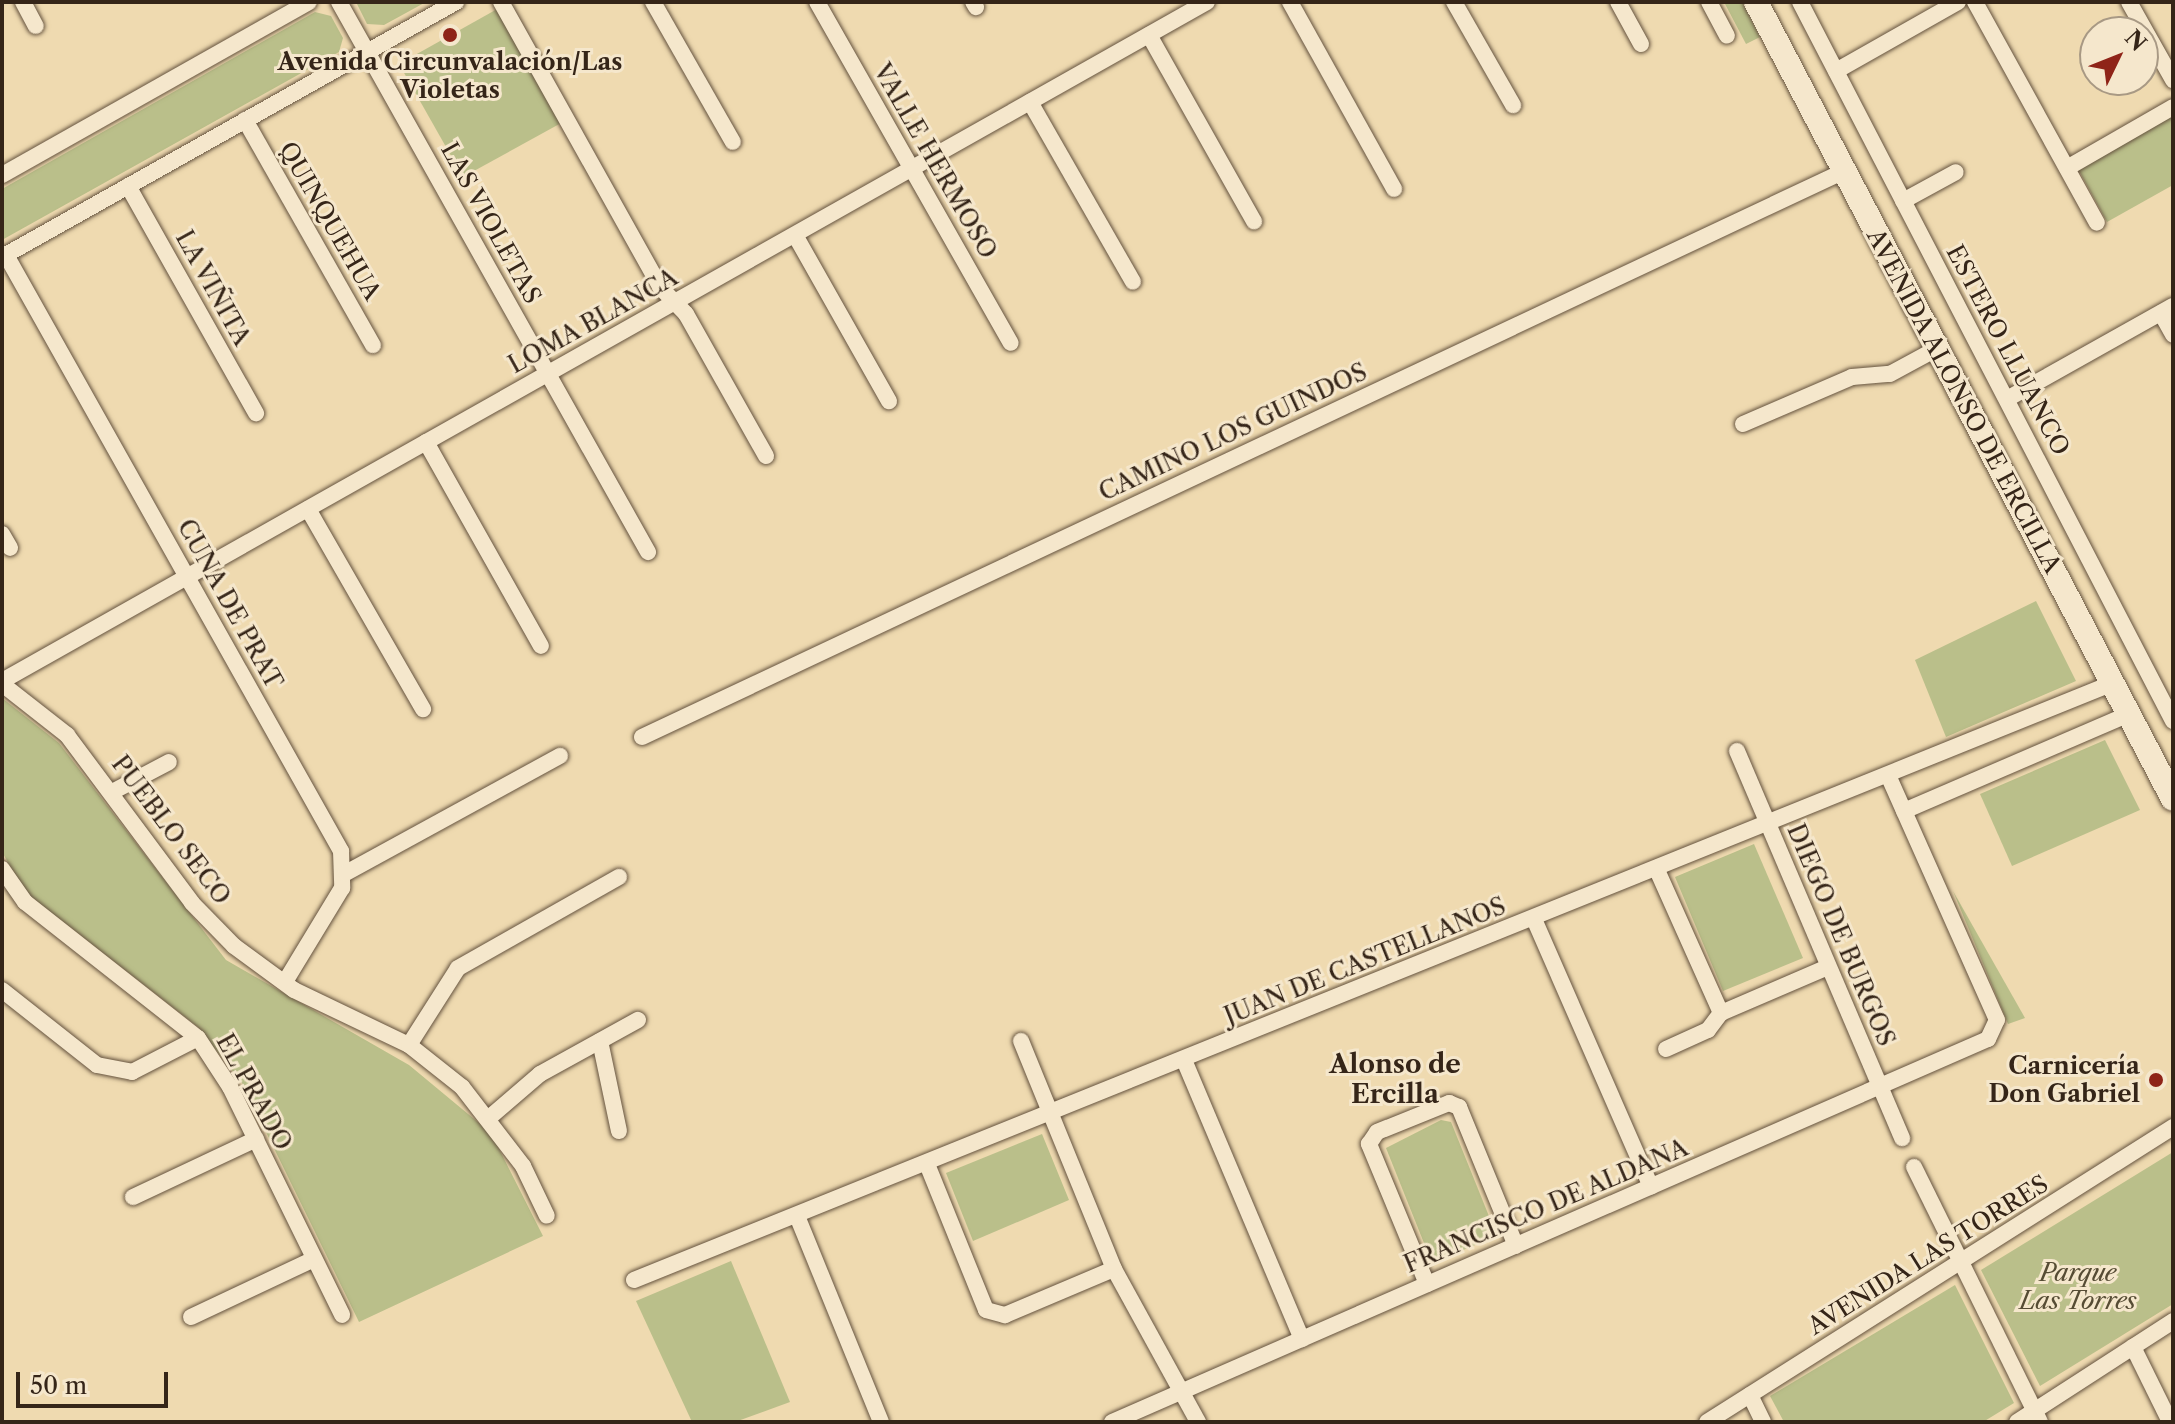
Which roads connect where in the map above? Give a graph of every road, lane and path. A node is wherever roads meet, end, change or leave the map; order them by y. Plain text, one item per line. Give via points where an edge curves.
1 (23, 2) edge
2 (309, 2) edge
3 (339, 2) edge
4 (456, 2) edge
5 (501, 2) edge
6 (653, 2) edge
7 (817, 2) edge
8 (1207, 2) edge
9 (1290, 2) edge
10 (1454, 2) edge
11 (1618, 2) edge
12 (1709, 2) edge
13 (1756, 2) edge
14 (1800, 2) edge
15 (1958, 2) edge
16 (1975, 2) edge
17 (2129, 2) edge
18 (36, 26) dead end
19 (1149, 35) junction
20 (1727, 36) dead end
21 (1641, 44) dead end
22 (367, 52) junction
23 (1836, 71) junction
24 (2173, 80) edge
25 (1030, 102) junction
26 (1513, 105) dead end
27 (2173, 107) edge
28 (245, 120) junction
29 (733, 142) dead end
30 (2067, 168) junction
31 (911, 169) junction
32 (1844, 171) junction
33 (1956, 172) dead end
34 (2, 175) edge
35 (128, 186) junction
36 (1394, 189) dead end
37 (1903, 201) junction
38 (1254, 221) dead end
39 (2097, 223) dead end
40 (795, 235) junction
41 (4, 256) edge
42 (1133, 282) dead end
43 (675, 302) junction
44 (2167, 310) edge
45 (2173, 335) edge
46 (1011, 343) dead end
47 (373, 345) dead end
48 (1936, 349) junction
49 (548, 374) junction
50 (2007, 399) junction
51 (889, 401) dead end
52 (256, 413) dead end
53 (1743, 424) dead end
54 (426, 442) junction
55 (766, 456) dead end
56 (308, 509) junction
57 (648, 552) dead end
58 (187, 577) junction
59 (541, 646) dead end
60 (2, 682) edge
61 (2113, 683) junction
62 (423, 709) dead end
63 (2129, 714) junction
64 (2173, 721) edge
65 (642, 737) dead end
66 (1737, 751) dead end
67 (560, 756) dead end
68 (169, 762) dead end
69 (1889, 777) junction
70 (114, 791) junction
71 (2173, 799) edge
72 (1904, 811) junction
73 (1768, 825) junction
74 (2, 869) edge
75 (1657, 870) junction
76 (346, 873) junction
77 (619, 877) dead end
78 (1534, 919) junction
79 (1828, 967) junction
80 (286, 980) junction
81 (2, 990) edge
82 (1721, 1013) junction
83 (638, 1020) dead end
84 (198, 1038) junction
85 (600, 1041) junction
86 (1021, 1041) dead end
87 (409, 1045) junction
88 (1666, 1049) dead end
89 (1184, 1060) junction
90 (1881, 1088) junction
91 (1049, 1114) junction
92 (490, 1117) junction
93 (2173, 1127) edge
94 (619, 1131) dead end
95 (1902, 1138) dead end
96 (256, 1139) junction
97 (927, 1164) junction
98 (1914, 1167) dead end
99 (1651, 1187) junction
100 (133, 1197) dead end
101 (547, 1216) dead end
102 (797, 1216) junction
103 (1516, 1246) junction
104 (314, 1259) junction
105 (1961, 1263) junction
106 (1114, 1269) junction
107 (634, 1280) dead end
108 (1427, 1284) junction
109 (342, 1315) dead end
110 (191, 1317) dead end
111 (2173, 1321) edge
112 (1302, 1339) junction
113 (2133, 1347) junction
114 (1179, 1393) junction
115 (1750, 1395) junction
116 (2038, 1416) edge
117 (881, 1422) edge
118 (1112, 1422) edge
119 (1198, 1422) edge
120 (1707, 1422) edge
121 (1763, 1422) edge
122 (2017, 1422) edge
123 (2170, 1422) edge

1 - 18 street
2 - 34 street
3 - 22 street, LAS VIOLETAS
4 - 22 street
5 - 43 street
6 - 29 street
7 - 31 street, VALLE HERMOSO
8 - 19 street, LOMA BLANCA
9 - 36 street
10 - 26 street
11 - 21 street
12 - 20 street
13 - 32 main road, AVENIDA ALONSO DE ERCILLA
14 - 23 street, ESTERO LLUANCO
15 - 23 street
16 - 30 street
17 - 24 street
19 - 25 street, LOMA BLANCA
19 - 38 street
22 - 28 street
22 - 49 street, LAS VIOLETAS
23 - 37 street, ESTERO LLUANCO
25 - 31 street, LOMA BLANCA
25 - 42 street
27 - 30 street
28 - 35 street
28 - 47 street, QUINQUEHUA
30 - 39 street
31 - 40 street, LOMA BLANCA
31 - 46 street, VALLE HERMOSO
32 - 48 main road, AVENIDA ALONSO DE ERCILLA
32 - 65 street, CAMINO LOS GUINDOS
33 - 37 street
35 - 41 street
35 - 52 street, LA VIÑITA
37 - 50 street, ESTERO LLUANCO
40 - 43 street, LOMA BLANCA
40 - 51 street
41 - 58 street, CUNA DE PRAT
43 - 49 street, LOMA BLANCA
43 - 55 street
44 - 45 street
44 - 50 street
48 - 53 street via 1890,374 1852,377
48 - 61 main road, AVENIDA ALONSO DE ERCILLA
49 - 54 street, LOMA BLANCA
49 - 57 street, LAS VIOLETAS
50 - 64 street, ESTERO LLUANCO
54 - 56 street, LOMA BLANCA
54 - 59 street
56 - 58 street, LOMA BLANCA
56 - 62 street
58 - 60 street, LOMA BLANCA
58 - 76 street, CUNA DE PRAT via 341,851
60 - 70 street, PUEBLO SECO via 67,735
61 - 63 main road, AVENIDA ALONSO DE ERCILLA
61 - 69 street, JUAN DE CASTELLANOS
63 - 71 main road, AVENIDA ALONSO DE ERCILLA
63 - 72 street
66 - 73 street, DIEGO DE BURGOS
67 - 76 street
68 - 70 street
69 - 72 street
69 - 73 street, JUAN DE CASTELLANOS
70 - 80 street, PUEBLO SECO via 192,903 234,946
72 - 90 street, FRANCISCO DE ALDANA via 1997,1031
73 - 75 street, JUAN DE CASTELLANOS
73 - 79 street, DIEGO DE BURGOS
74 - 84 street, EL PRADO via 25,902
75 - 78 street, JUAN DE CASTELLANOS
75 - 82 street
76 - 80 street
77 - 87 street via 458,968
78 - 89 street, JUAN DE CASTELLANOS
78 - 99 street
79 - 82 street
79 - 90 street, DIEGO DE BURGOS
80 - 87 street, PUEBLO SECO via 355,1024
81 - 84 street via 97,1065 132,1072
82 - 88 street via 1708,1030
83 - 85 street
84 - 96 street, EL PRADO
85 - 92 street via 540,1074
85 - 94 street
86 - 91 street
87 - 92 street, PUEBLO SECO
89 - 91 street, JUAN DE CASTELLANOS
89 - 112 street
90 - 95 street, DIEGO DE BURGOS
90 - 99 street, FRANCISCO DE ALDANA
91 - 97 street, JUAN DE CASTELLANOS
91 - 106 street
92 - 101 street, PUEBLO SECO
93 - 105 street, AVENIDA LAS TORRES
96 - 100 street
96 - 104 street, EL PRADO
97 - 102 street, JUAN DE CASTELLANOS
97 - 106 street via 986,1310 1005,1315
98 - 105 street
99 - 103 street, FRANCISCO DE ALDANA
102 - 107 street, JUAN DE CASTELLANOS
102 - 117 street
103 - 108 street, FRANCISCO DE ALDANA
103 - 108 street via 1459,1107 1449,1103 1377,1132 1369,1144
104 - 109 street, EL PRADO
104 - 110 street
105 - 115 street, AVENIDA LAS TORRES
105 - 116 street
106 - 114 street
108 - 112 street, FRANCISCO DE ALDANA
111 - 113 street
112 - 114 street, FRANCISCO DE ALDANA
113 - 116 street
113 - 123 street
114 - 118 street, FRANCISCO DE ALDANA
114 - 119 street
115 - 120 street, AVENIDA LAS TORRES
115 - 121 street
116 - 122 street

